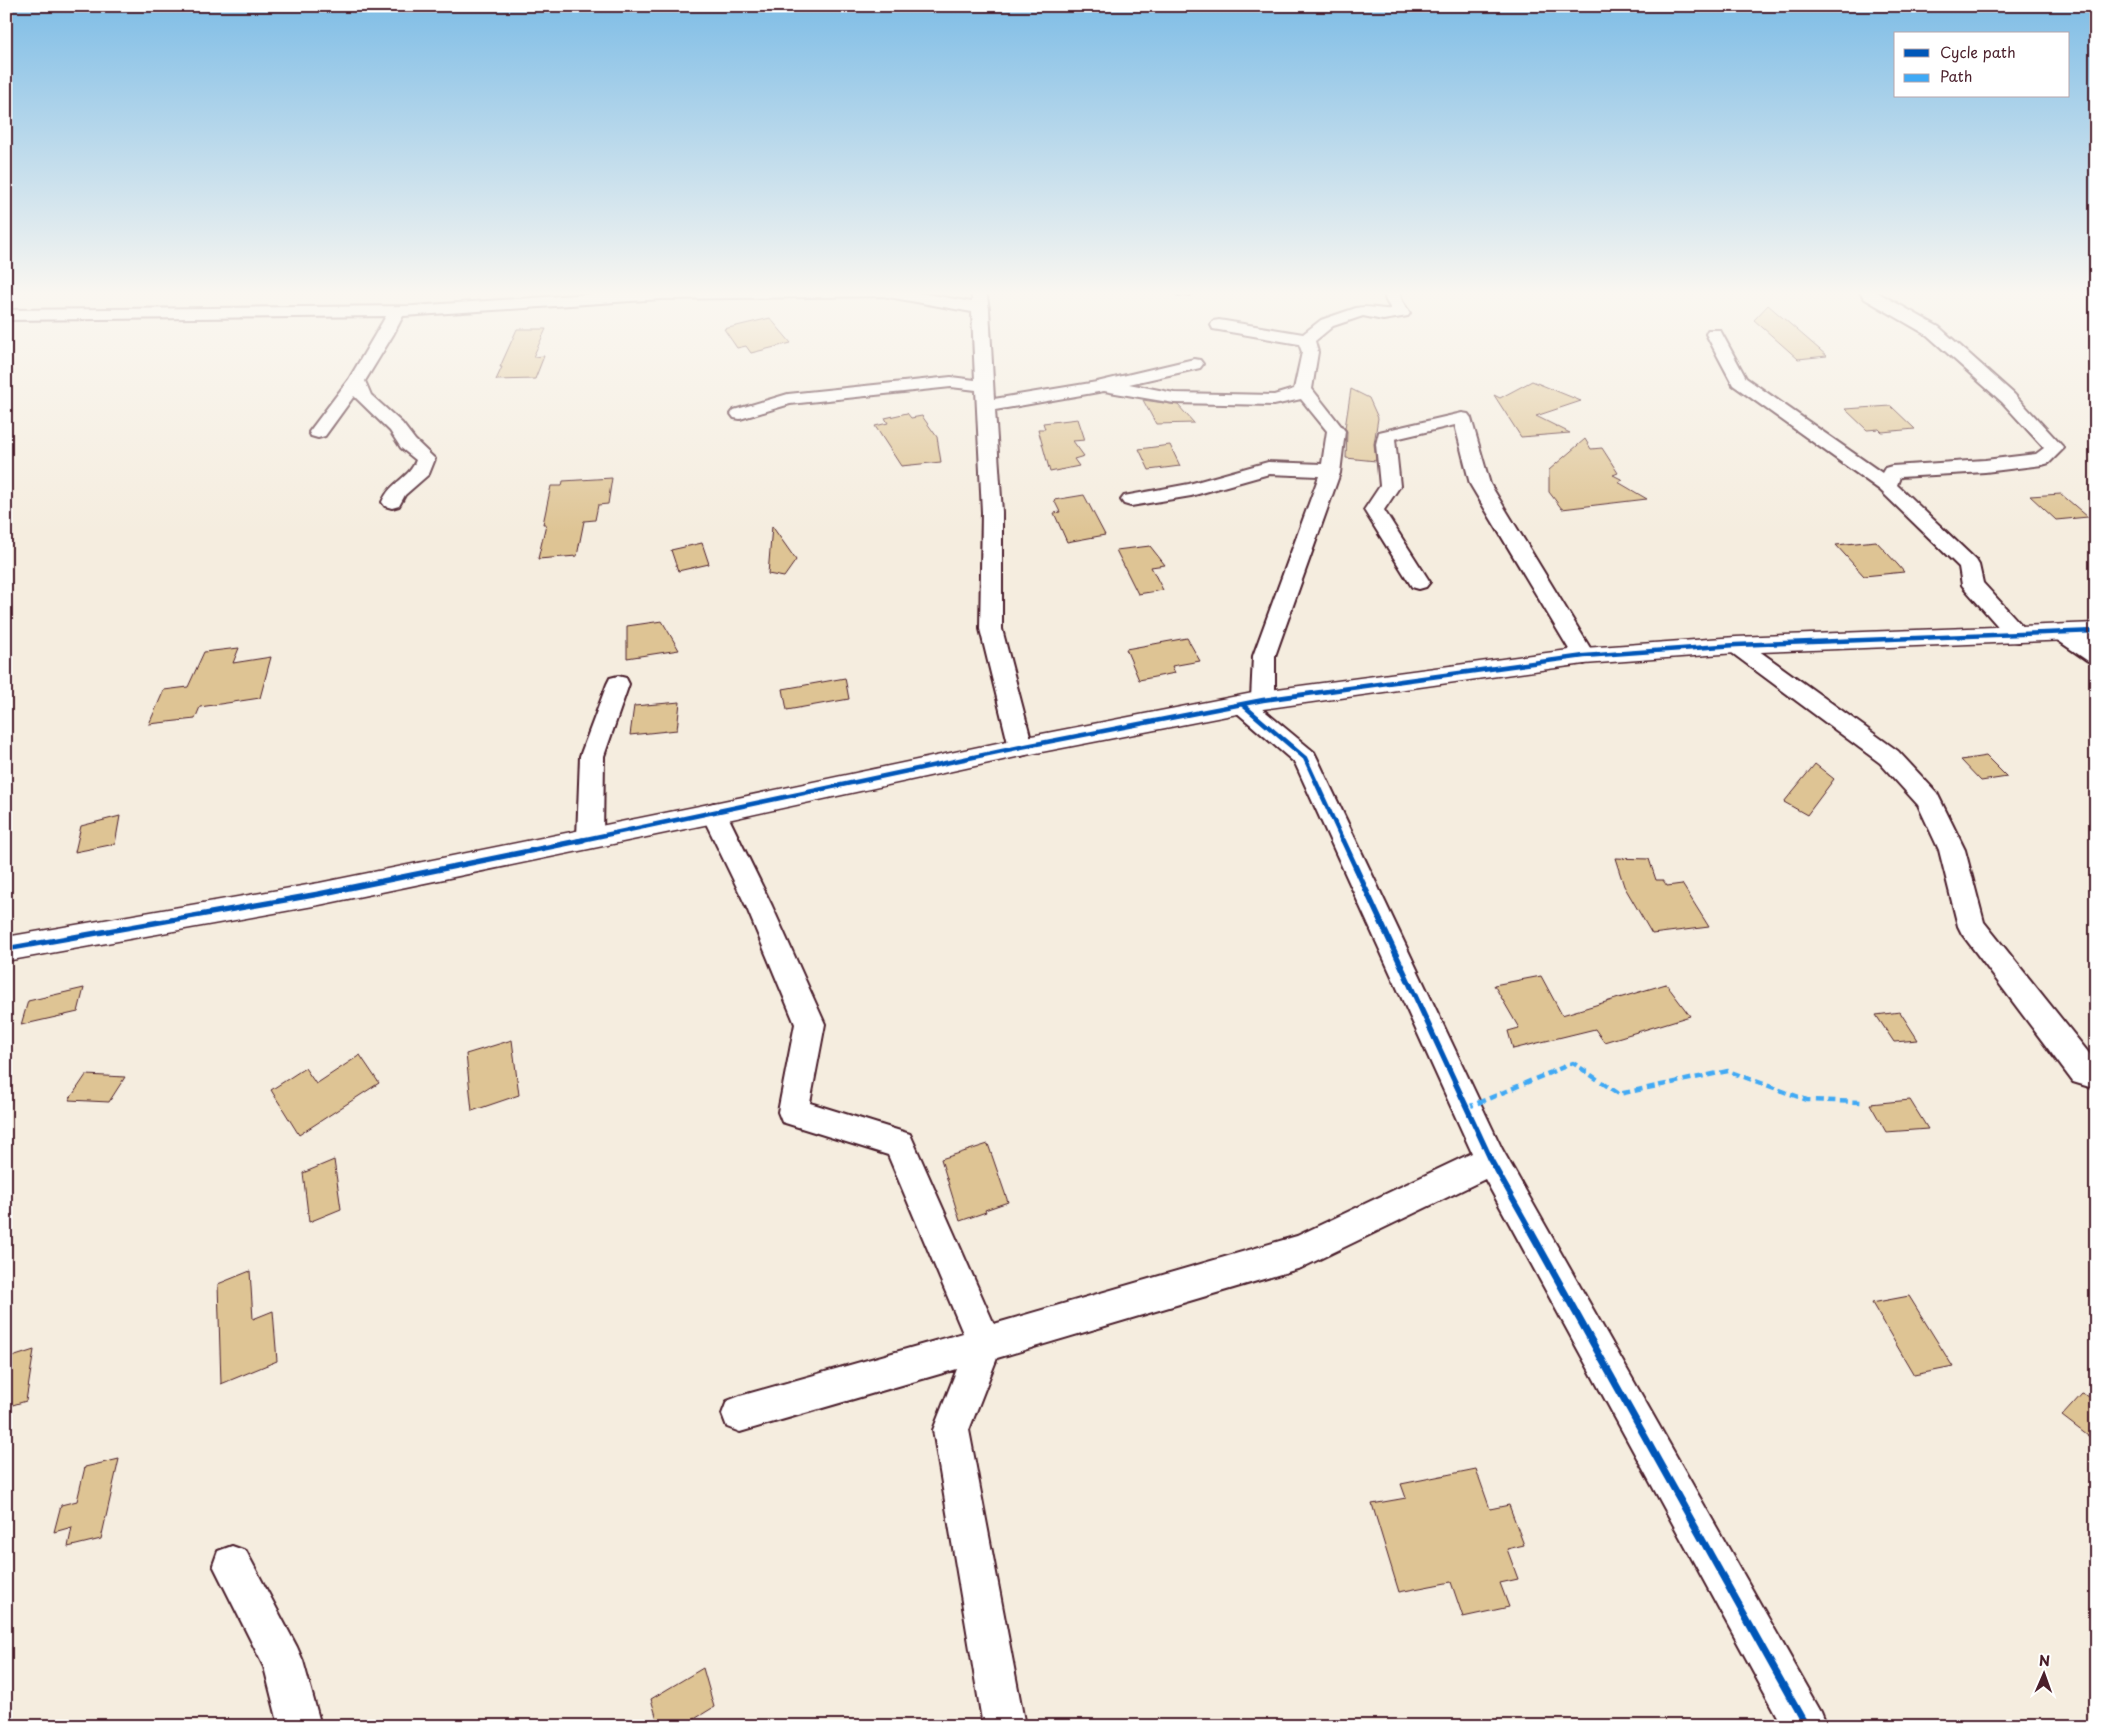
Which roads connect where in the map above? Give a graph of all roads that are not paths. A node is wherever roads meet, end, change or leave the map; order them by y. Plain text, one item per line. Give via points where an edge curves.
1 (362, 372) edge
2 (984, 372) edge
3 (1157, 372) edge
4 (1306, 372) edge
5 (1734, 372) edge
6 (1979, 372) edge
7 (356, 381) junction
8 (1098, 387) junction
9 (1305, 392) junction
10 (986, 396) junction
11 (740, 414) dead end
12 (318, 432) dead end
13 (1330, 471) junction
14 (1887, 486) junction
15 (1131, 500) dead end
16 (392, 502) dead end
17 (1418, 582) dead end
18 (2096, 631) edge
19 (2061, 632) junction
20 (2018, 635) junction
21 (1736, 645) junction
22 (1584, 656) junction
23 (2096, 656) edge
24 (618, 684) dead end
25 (1253, 702) junction
26 (1021, 747) junction
27 (714, 813) junction
28 (590, 838) junction
29 (6, 949) edge
30 (2096, 1076) edge
31 (1491, 1160) junction
32 (985, 1344) junction
33 (740, 1414) dead end
34 (232, 1565) dead end
35 (300, 1726) edge
36 (1004, 1726) edge
37 (1806, 1726) edge

1 - 7 street
2 - 10 street
3 - 8 street
4 - 9 street
5 - 14 street via 1740,382
6 - 14 street via 2054,448 2042,460 1892,472
7 - 12 street
7 - 16 street via 363,397 426,459 422,470 396,492
8 - 9 street via 1174,398 1274,400
8 - 10 street
9 - 13 street via 1336,431
10 - 11 street via 951,382 788,398
10 - 26 street via 992,512 990,629
13 - 15 street via 1268,468 1191,490
13 - 25 street via 1264,656
14 - 20 street via 1969,565 1973,585
17 - 22 street via 1374,510 1390,486 1384,444 1386,436 1462,418 1480,484
18 - 19 street
19 - 20 street
19 - 23 street
20 - 21 street
21 - 22 street
21 - 30 street via 1889,757 1928,800 1952,850 1972,926 2084,1072
22 - 25 street
24 - 28 street via 592,756
25 - 26 street
25 - 31 street via 1305,758
26 - 27 street
27 - 28 street
27 - 32 street via 810,1024 793,1112 899,1144
28 - 29 street via 319,894
31 - 32 street via 1301,1251
31 - 37 street
32 - 33 street
32 - 36 street via 951,1430
34 - 35 street via 283,1661

